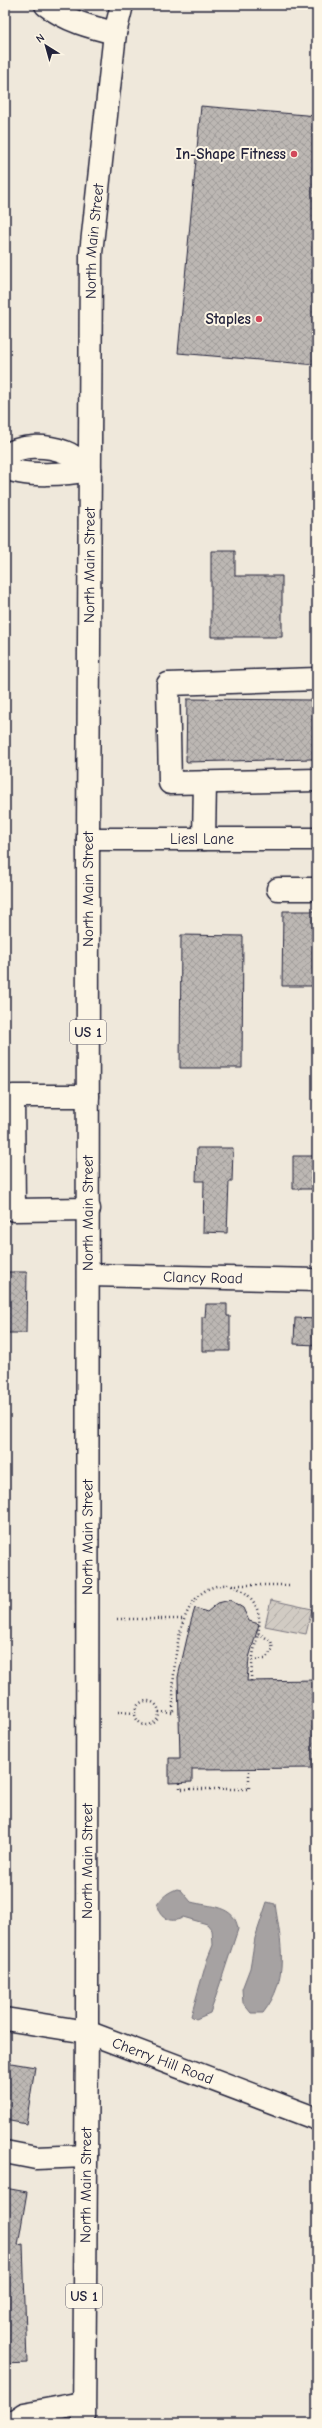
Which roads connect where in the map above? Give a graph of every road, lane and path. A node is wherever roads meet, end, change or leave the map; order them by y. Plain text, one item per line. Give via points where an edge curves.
1 (46, 5) edge
2 (122, 5) edge
3 (116, 33) junction
4 (5, 456) edge
5 (5, 467) edge
6 (90, 470) junction
7 (317, 679) edge
8 (317, 780) edge
9 (205, 782) junction
10 (88, 839) junction
11 (204, 839) junction
12 (317, 839) edge
13 (317, 888) edge
14 (278, 889) dead end
15 (88, 1096) junction
16 (89, 1209) junction
17 (9, 1210) edge
18 (89, 1275) junction
19 (317, 1280) edge
20 (225, 1584) junction
21 (289, 1585) dead end
22 (117, 1619) dead end
23 (184, 1620) junction
24 (258, 1633) junction
25 (252, 1660) junction
26 (251, 1681) dead end
27 (118, 1712) dead end
28 (159, 1712) junction
29 (134, 1713) junction
30 (249, 1768) dead end
31 (180, 1783) dead end
32 (5, 2019) edge
33 (87, 2032) junction
34 (317, 2119) edge
35 (5, 2152) edge
36 (86, 2156) junction
37 (84, 2413) edge
38 (11, 2423) edge

1 - 3 main road via 59,15
2 - 3 main road, North Main Street / US 1
3 - 6 main road, North Main Street / US 1 via 91,253
4 - 6 main road via 14,449 43,447 65,452
5 - 6 main road via 13,471 53,473
6 - 10 main road, North Main Street / US 1
7 - 9 main road via 168,684 170,783
8 - 9 main road
9 - 11 main road
10 - 11 main road, Liesl Lane
10 - 15 main road, North Main Street / US 1
11 - 12 main road, Liesl Lane
13 - 14 main road
15 - 16 main road, North Main Street / US 1
15 - 17 main road via 13,1096
16 - 17 main road
16 - 18 main road, North Main Street / US 1
18 - 19 main road, Clancy Road
18 - 33 main road, North Main Street / US 1
20 - 21 path
20 - 23 path via 199,1595 188,1609
20 - 24 path via 239,1589 256,1605 260,1619
22 - 23 path
23 - 28 path via 174,1675 173,1713
24 - 25 path
24 - 25 path via 268,1638 273,1644 273,1649 265,1659
25 - 26 path
27 - 29 path
28 - 29 path via 156,1704 149,1700 140,1702
28 - 29 path via 157,1720 147,1725 139,1723
30 - 31 path via 249,1789 180,1789
32 - 33 main road, Cherry Hill Road
33 - 34 main road, Cherry Hill Road
33 - 36 main road, North Main Street / US 1
35 - 36 main road via 36,2158
36 - 37 main road, North Main Street / US 1
37 - 38 main road via 24,2414

